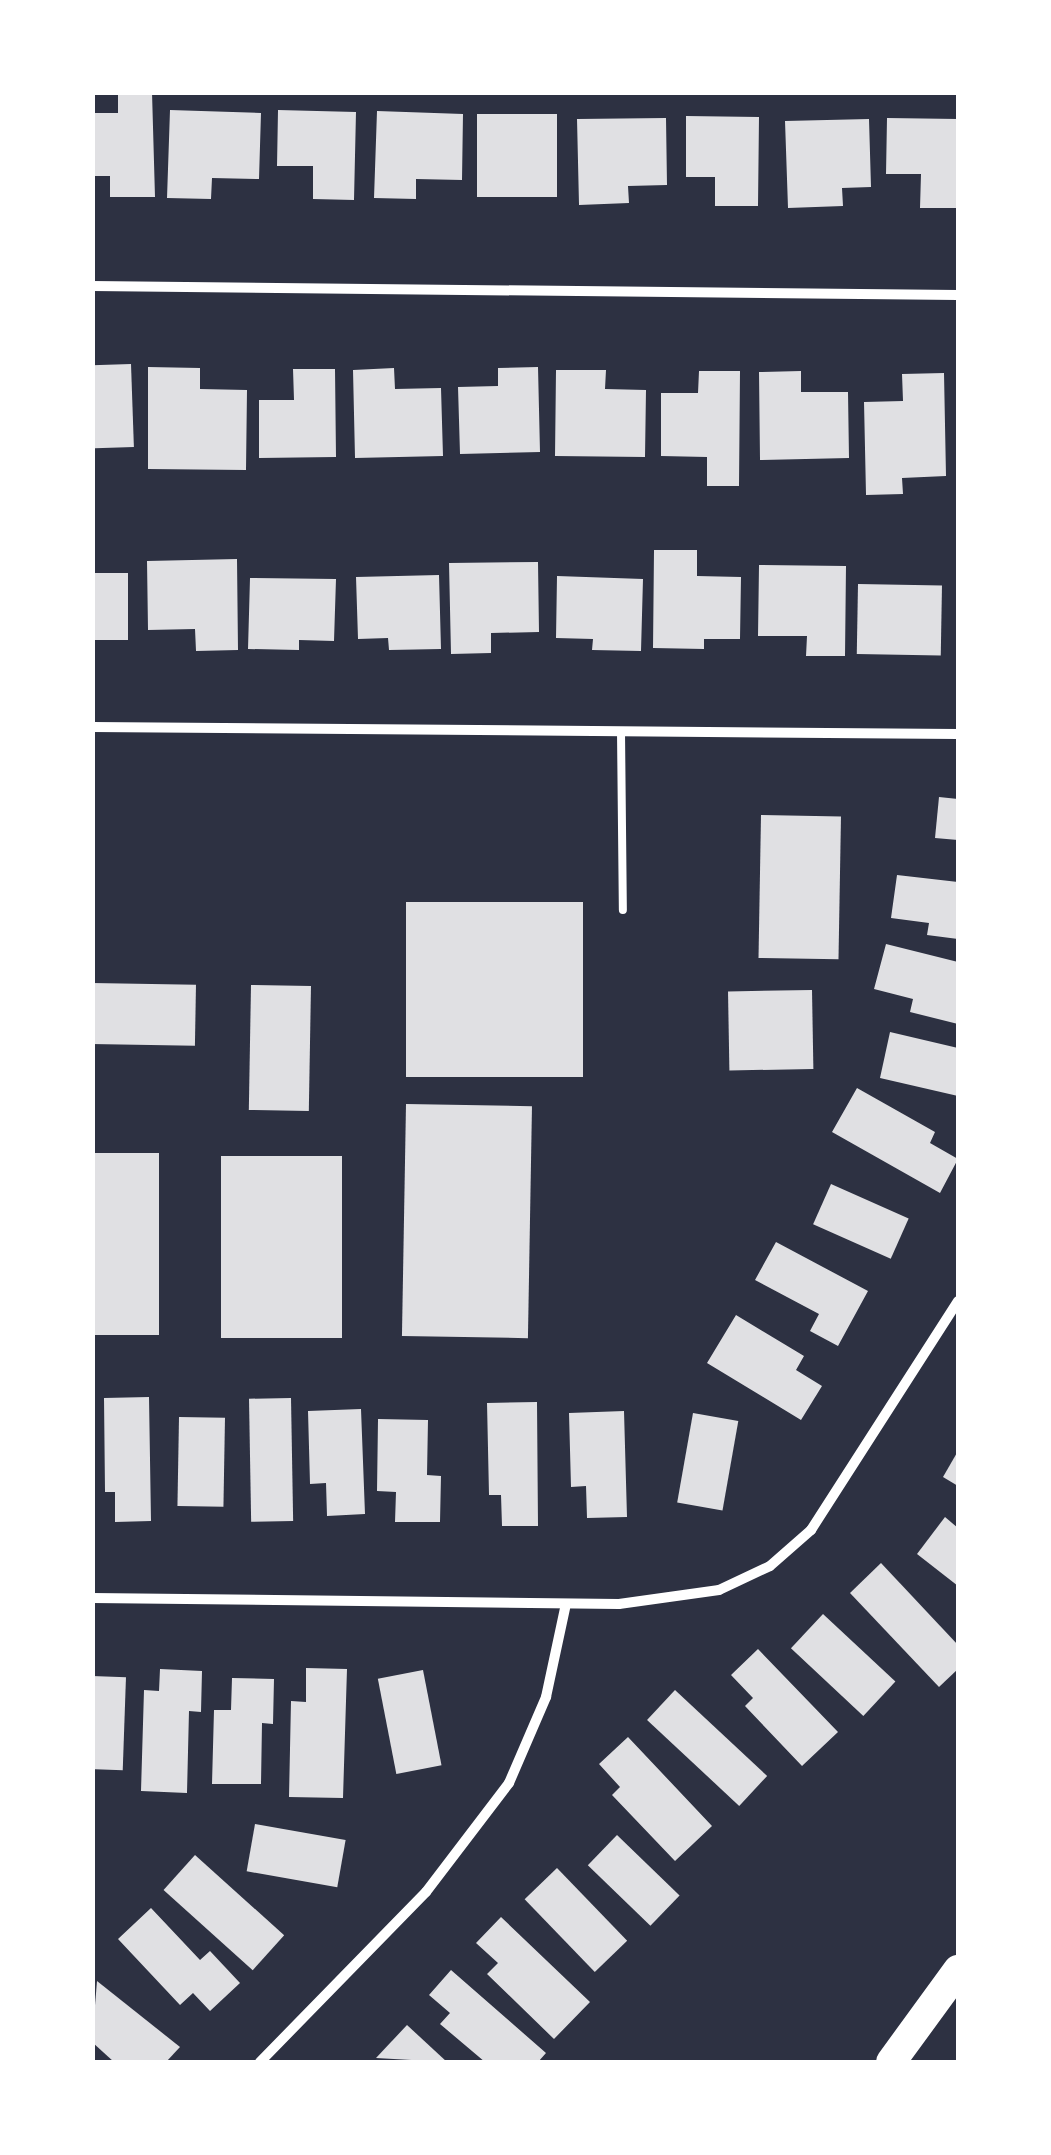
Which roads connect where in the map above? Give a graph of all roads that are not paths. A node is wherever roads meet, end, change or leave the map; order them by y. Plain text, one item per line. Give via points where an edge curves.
1 (92, 286) edge
2 (958, 295) edge
3 (92, 727) edge
4 (621, 732) junction
5 (958, 734) edge
6 (623, 910) dead end
7 (958, 1300) edge
8 (92, 1598) edge
9 (566, 1604) junction
10 (958, 1970) edge
11 (260, 2062) edge
12 (891, 2062) edge

1 - 2 street
3 - 4 street
4 - 5 street
4 - 6 lane
7 - 9 street via 840,1492 811,1530 770,1566 718,1590 673,1600
8 - 9 street
9 - 11 street via 546,1697 510,1783 426,1892
10 - 12 highway

